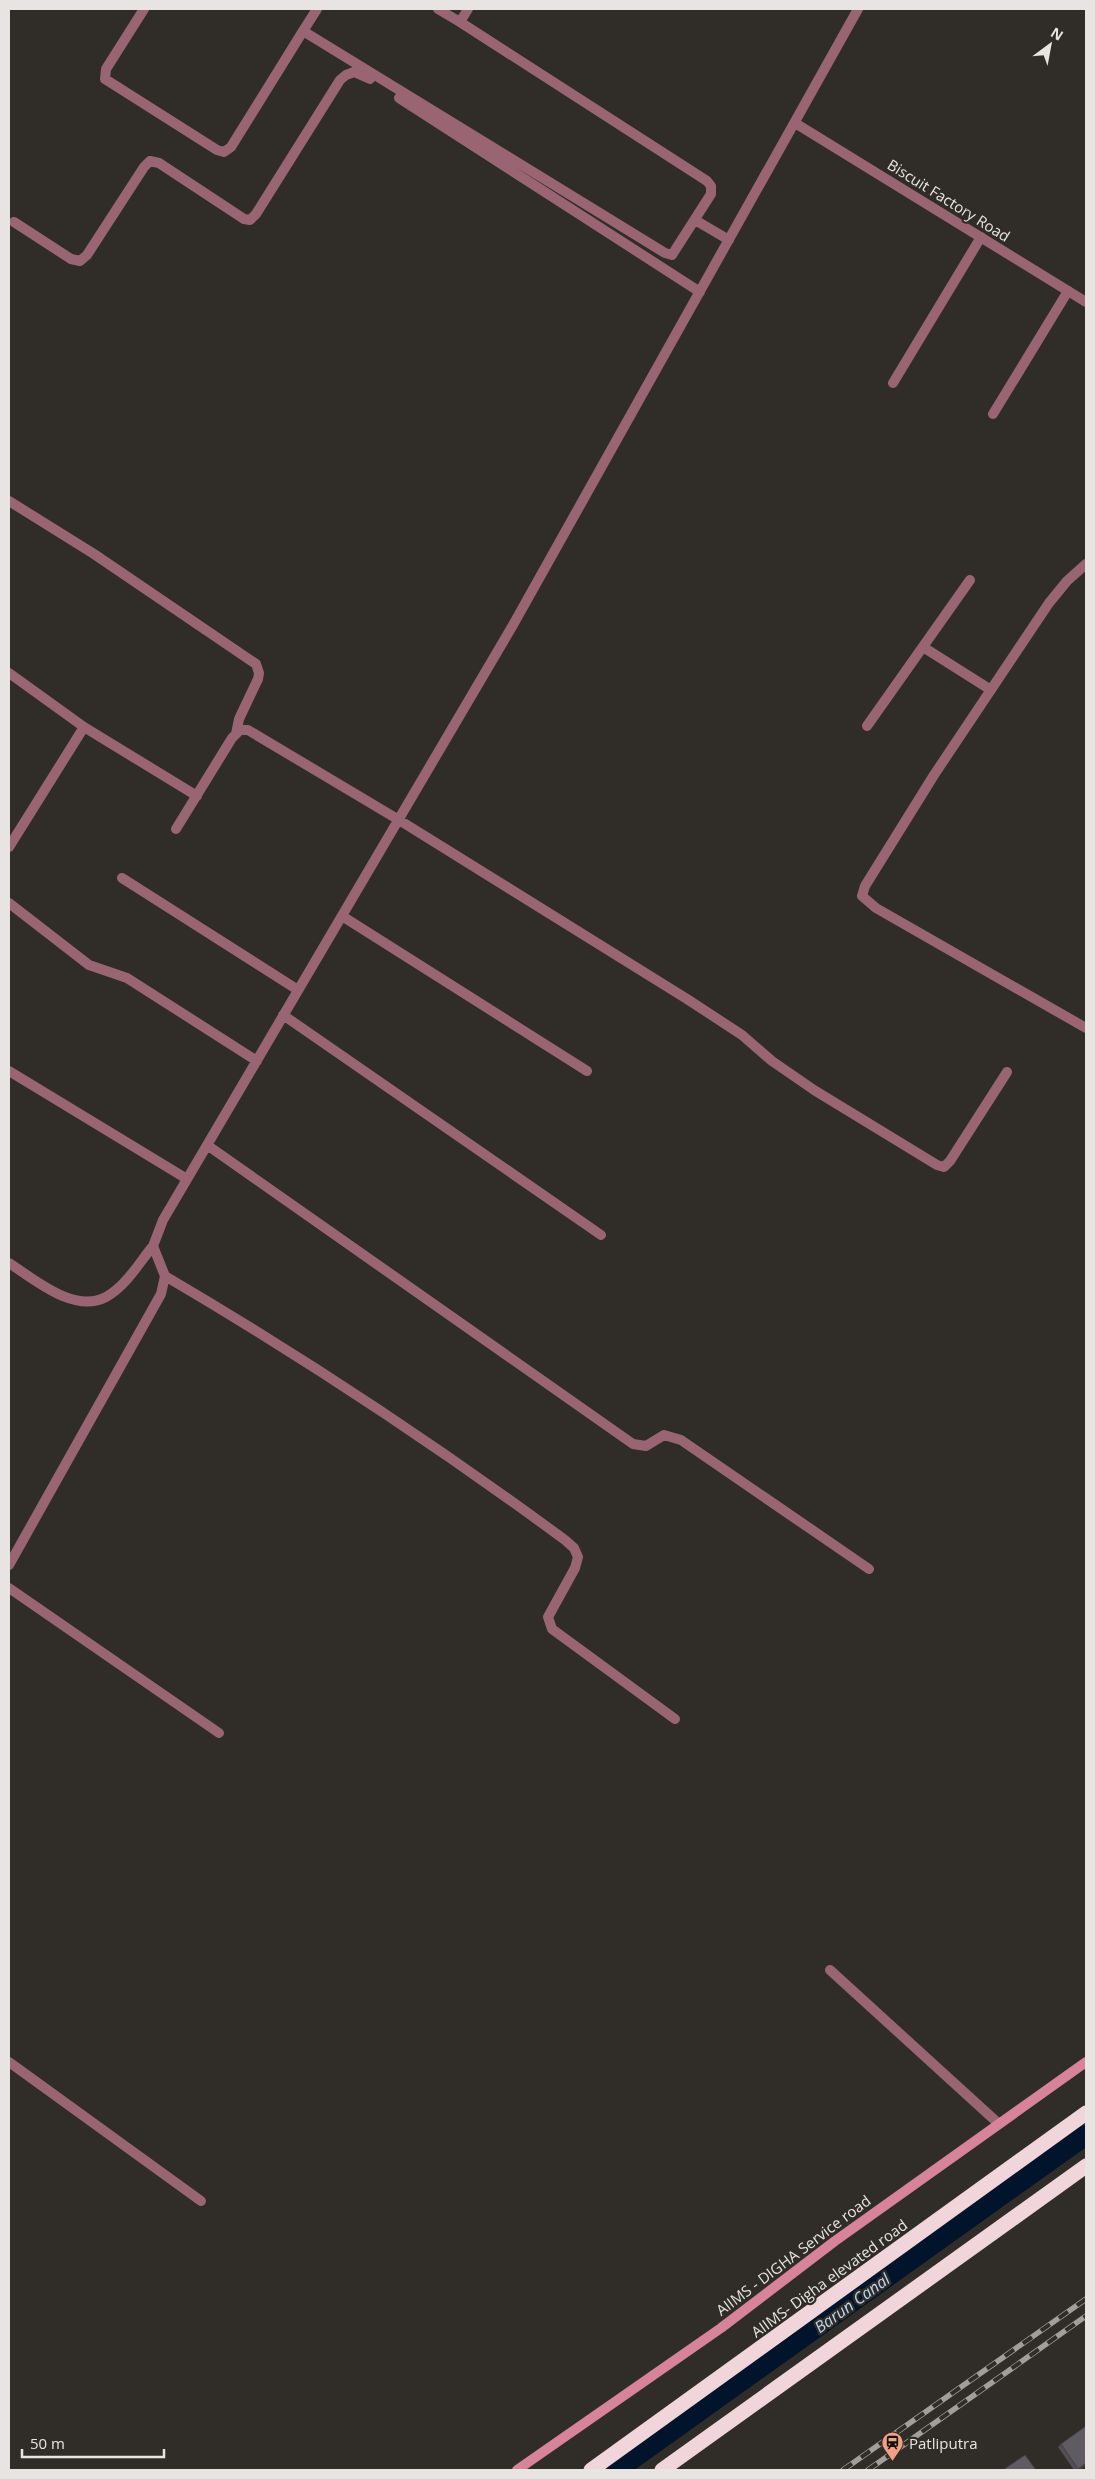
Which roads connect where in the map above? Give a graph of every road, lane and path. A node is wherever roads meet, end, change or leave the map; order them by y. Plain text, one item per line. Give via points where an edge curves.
1 (144, 9) edge
2 (317, 9) edge
3 (438, 9) edge
4 (468, 9) edge
5 (858, 9) edge
6 (460, 22) junction
7 (303, 31) junction
8 (795, 124) junction
9 (695, 220) junction
10 (14, 222) dead end
11 (981, 237) junction
12 (730, 240) junction
13 (1068, 291) junction
14 (700, 292) junction
15 (1086, 302) edge
16 (894, 383) dead end
17 (993, 414) dead end
18 (9, 501) edge
19 (1086, 564) edge
20 (970, 580) dead end
21 (923, 647) junction
22 (9, 673) edge
23 (991, 690) junction
24 (867, 726) dead end
25 (84, 727) junction
26 (236, 734) junction
27 (197, 796) junction
28 (399, 820) junction
29 (176, 829) dead end
30 (9, 847) edge
31 (122, 878) dead end
32 (9, 903) edge
33 (342, 916) junction
34 (298, 990) junction
35 (283, 1015) junction
36 (1086, 1028) edge
37 (257, 1060) junction
38 (587, 1070) dead end
39 (9, 1071) edge
40 (1006, 1072) dead end
41 (207, 1145) junction
42 (187, 1179) junction
43 (601, 1236) dead end
44 (152, 1246) junction
45 (9, 1263) edge
46 (165, 1276) junction
47 (9, 1565) edge
48 (869, 1569) dead end
49 (9, 1588) edge
50 (675, 1719) dead end
51 (219, 1733) dead end
52 (830, 1970) dead end
53 (9, 2062) edge
54 (1086, 2062) edge
55 (1086, 2113) edge
56 (999, 2124) junction
57 (1086, 2166) edge
58 (201, 2202) dead end
59 (517, 2470) edge
60 (591, 2470) edge
61 (662, 2470) edge

1 - 7 street via 106,69 106,78 224,152 231,147
2 - 7 street
3 - 6 street
4 - 6 street
5 - 8 street
6 - 9 street via 706,181 711,186 711,194
7 - 9 street via 665,253 672,255 677,250
8 - 11 street, Biscuit Factory Road
8 - 12 street
9 - 12 street
10 - 14 street via 71,259 80,261 150,161 159,163 244,220 250,220 340,80 354,72 367,77
11 - 13 street, Biscuit Factory Road
11 - 16 street
12 - 14 street
13 - 15 street, Biscuit Factory Road
13 - 17 street
14 - 28 street
18 - 26 street via 94,554 256,664 260,673 239,719
19 - 23 street via 1049,603
20 - 21 street
21 - 23 street
21 - 24 street
22 - 25 street
23 - 36 street via 913,808 862,896 876,908
25 - 27 street
25 - 30 street
26 - 27 street
26 - 28 street via 245,729 254,733
27 - 29 street
28 - 33 street
28 - 40 street via 687,999 742,1035 814,1090 941,1167 950,1162
31 - 34 street
32 - 37 street via 89,965 128,978
33 - 34 street
33 - 38 street
34 - 35 street
35 - 37 street
35 - 43 street
37 - 41 street
39 - 42 street
41 - 42 street
41 - 48 street via 634,1444 646,1446 664,1435 681,1440
42 - 44 street via 158,1228
44 - 45 street via 128,1278 106,1297 94,1300 82,1301 64,1296
44 - 46 street
46 - 47 street via 161,1294
46 - 50 street via 334,1378 565,1540 578,1557 548,1617 552,1629
49 - 51 street
52 - 56 street
53 - 58 street
54 - 56 main road, AIIMS - DIGHA Service road
55 - 60 highway, AIIMS- Digha elevated road
56 - 59 main road, AIIMS - DIGHA Service road via 835,2241 721,2328
57 - 61 highway

